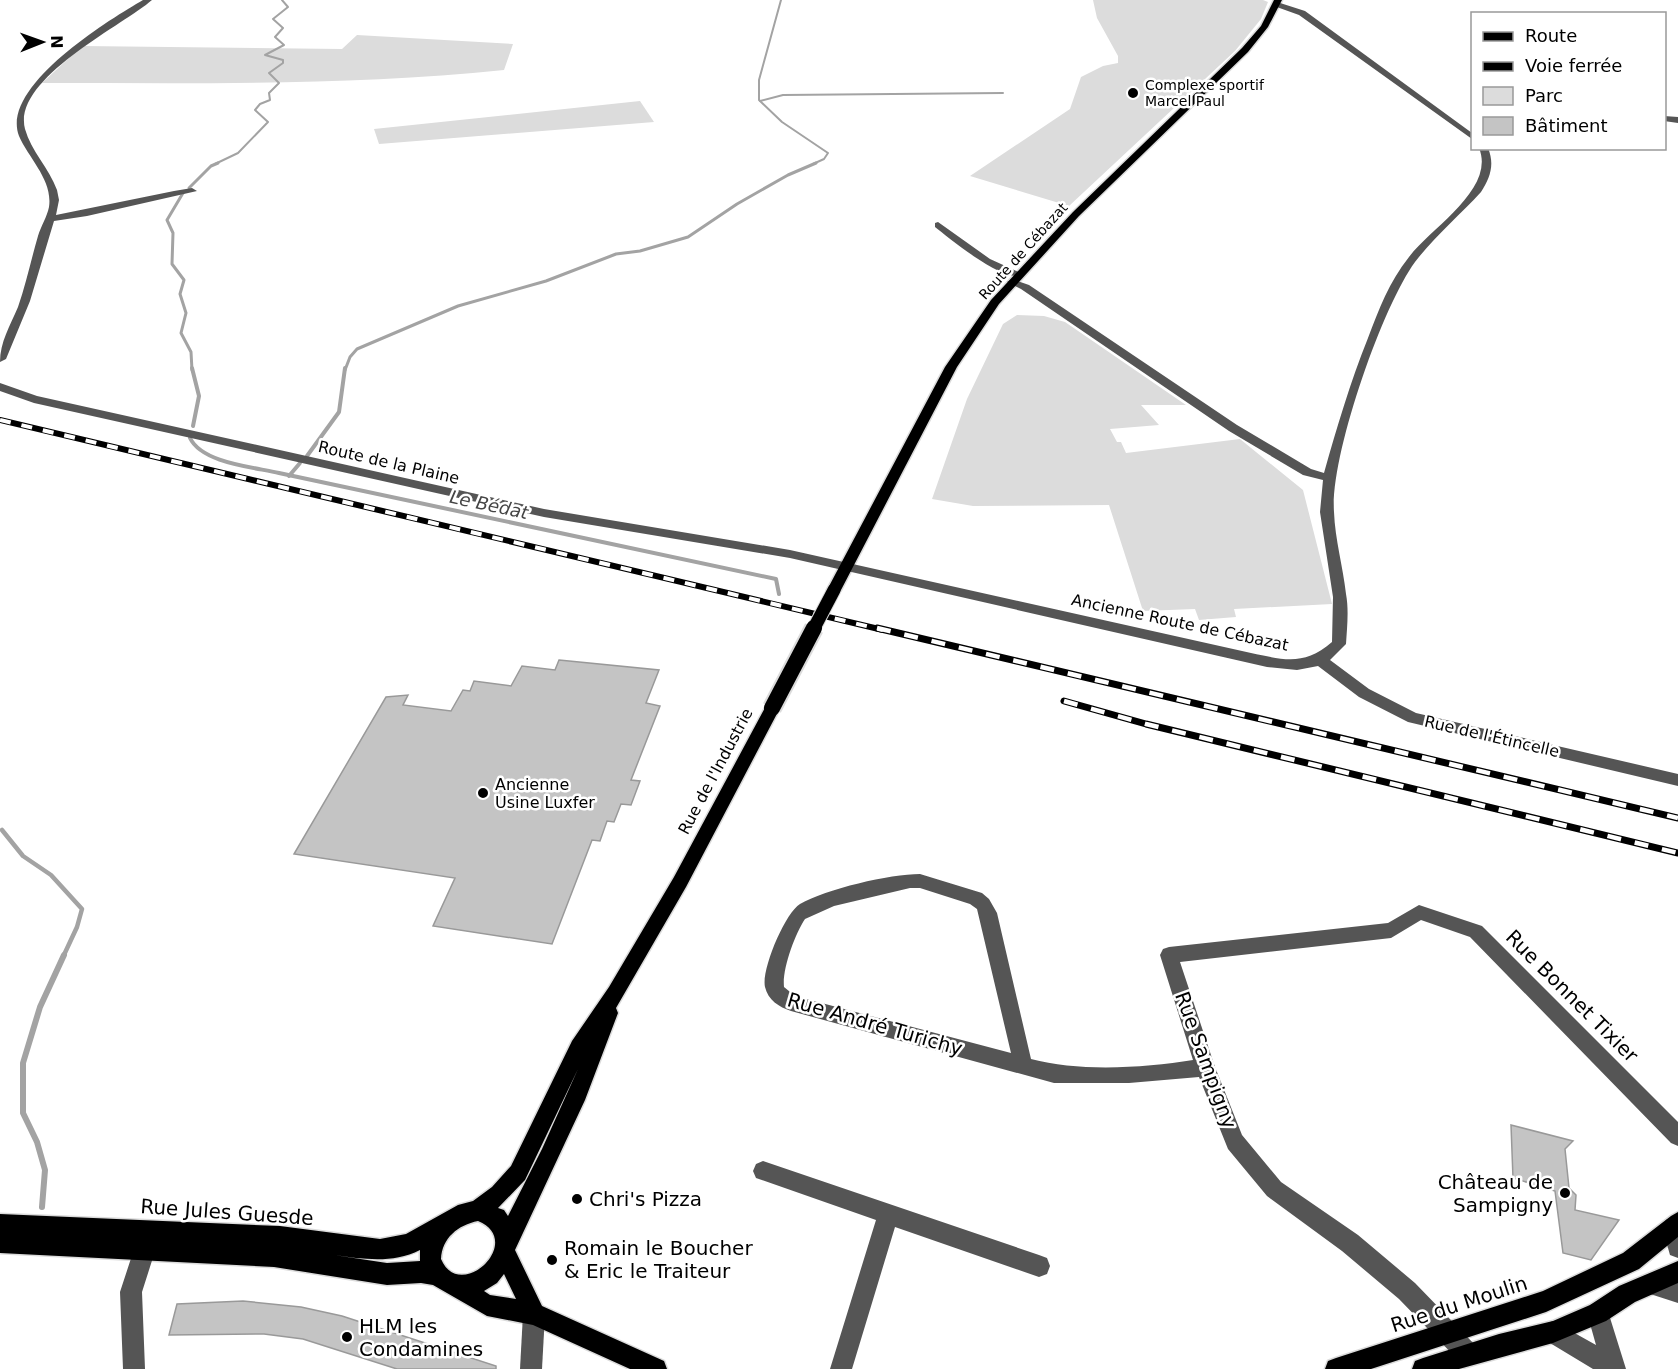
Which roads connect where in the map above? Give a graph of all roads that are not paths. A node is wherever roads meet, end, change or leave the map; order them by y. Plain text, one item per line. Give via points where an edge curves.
1 (148, 0) edge
2 (1277, 2) edge
3 (1471, 136) edge
4 (1484, 150) edge
5 (192, 191) dead end
6 (51, 218) junction
7 (938, 225) dead end
8 (1015, 278) junction
9 (0, 359) edge
10 (0, 386) edge
11 (1329, 478) junction
12 (846, 566) junction
13 (1320, 660) junction
14 (1678, 780) edge
15 (1419, 912) joint
16 (616, 993) junction
17 (1023, 1065) junction
18 (1205, 1067) junction
19 (1678, 1136) edge
20 (763, 1171) dead end
21 (478, 1210) junction
22 (888, 1214) junction
23 (0, 1225) edge
24 (444, 1225) junction
25 (1676, 1232) edge
26 (0, 1242) edge
27 (506, 1245) junction
28 (145, 1248) junction
29 (1039, 1266) dead end
30 (1678, 1272) edge
31 (445, 1280) junction
32 (1652, 1284) junction
33 (1678, 1292) edge
34 (1598, 1313) junction
35 (534, 1314) junction
36 (1552, 1332) junction
37 (1446, 1334) junction
38 (1468, 1354) junction
39 (134, 1369) edge
40 (531, 1369) edge
41 (656, 1369) edge
42 (841, 1369) edge
43 (1336, 1369) edge
44 (1423, 1369) edge
45 (1615, 1369) edge

1 - 6 street via 77,47 49,71 24,105 19,119 21,128 52,188
2 - 3 street via 1302,13
2 - 8 main road, Route de Cébazat via 1264,27 1245,50
4 - 11 street via 1488,171 1478,190 1413,258 1389,297 1350,399
5 - 6 street
6 - 9 street via 25,302
7 - 8 street
8 - 11 street via 1233,428 1307,472
8 - 12 main road, Route de Cébazat via 951,367
10 - 12 street, Route de la Plaine via 34,399 544,513
11 - 13 street via 1327,512 1340,597 1339,644
12 - 13 street, Ancienne Route de Cébazat via 1275,662 1303,664
12 - 16 main road, Rue de l'Industrie, bridge via 711,826
13 - 14 street, Rue de l'Étincelle via 1354,688 1413,718
15 - 18 street, Rue Sampigny via 1391,930 1169,955
15 - 19 street, Rue Bonnet Tixier via 1476,931
16 - 21 main road, Rue de l'Industrie via 579,1047 518,1173
16 - 27 main road, Rue de l'Industrie via 595,1052
17 - 17 street, Rue André Turichy via 791,1003 778,996 775,975 798,915 812,905 910,881 976,898 988,913
17 - 18 street, Rue André Turichy via 1054,1074 1091,1075
18 - 37 street, Rue Sampigny via 1235,1142 1274,1189 1407,1290
20 - 22 street
21 - 24 main road via 460,1214
21 - 27 main road via 498,1218 504,1227
22 - 29 street
22 - 42 street
23 - 24 main road, Rue Jules Guesde via 280,1237 380,1250 409,1244
24 - 31 main road via 435,1237 431,1263
25 - 37 main road, Rue du Moulin via 1631,1261 1546,1301
26 - 28 main road
27 - 31 main road via 500,1264 485,1279 467,1286
27 - 35 main road
28 - 31 main road via 274,1256 387,1274 421,1272
28 - 39 street via 131,1292
30 - 32 main road
31 - 35 main road via 487,1305
32 - 33 street
32 - 34 main road via 1627,1294
34 - 36 main road
34 - 45 street
35 - 40 street
35 - 41 main road
36 - 38 main road
36 - 45 street
37 - 38 street, Rue Sampigny
37 - 43 main road, Rue du Moulin
38 - 44 main road

